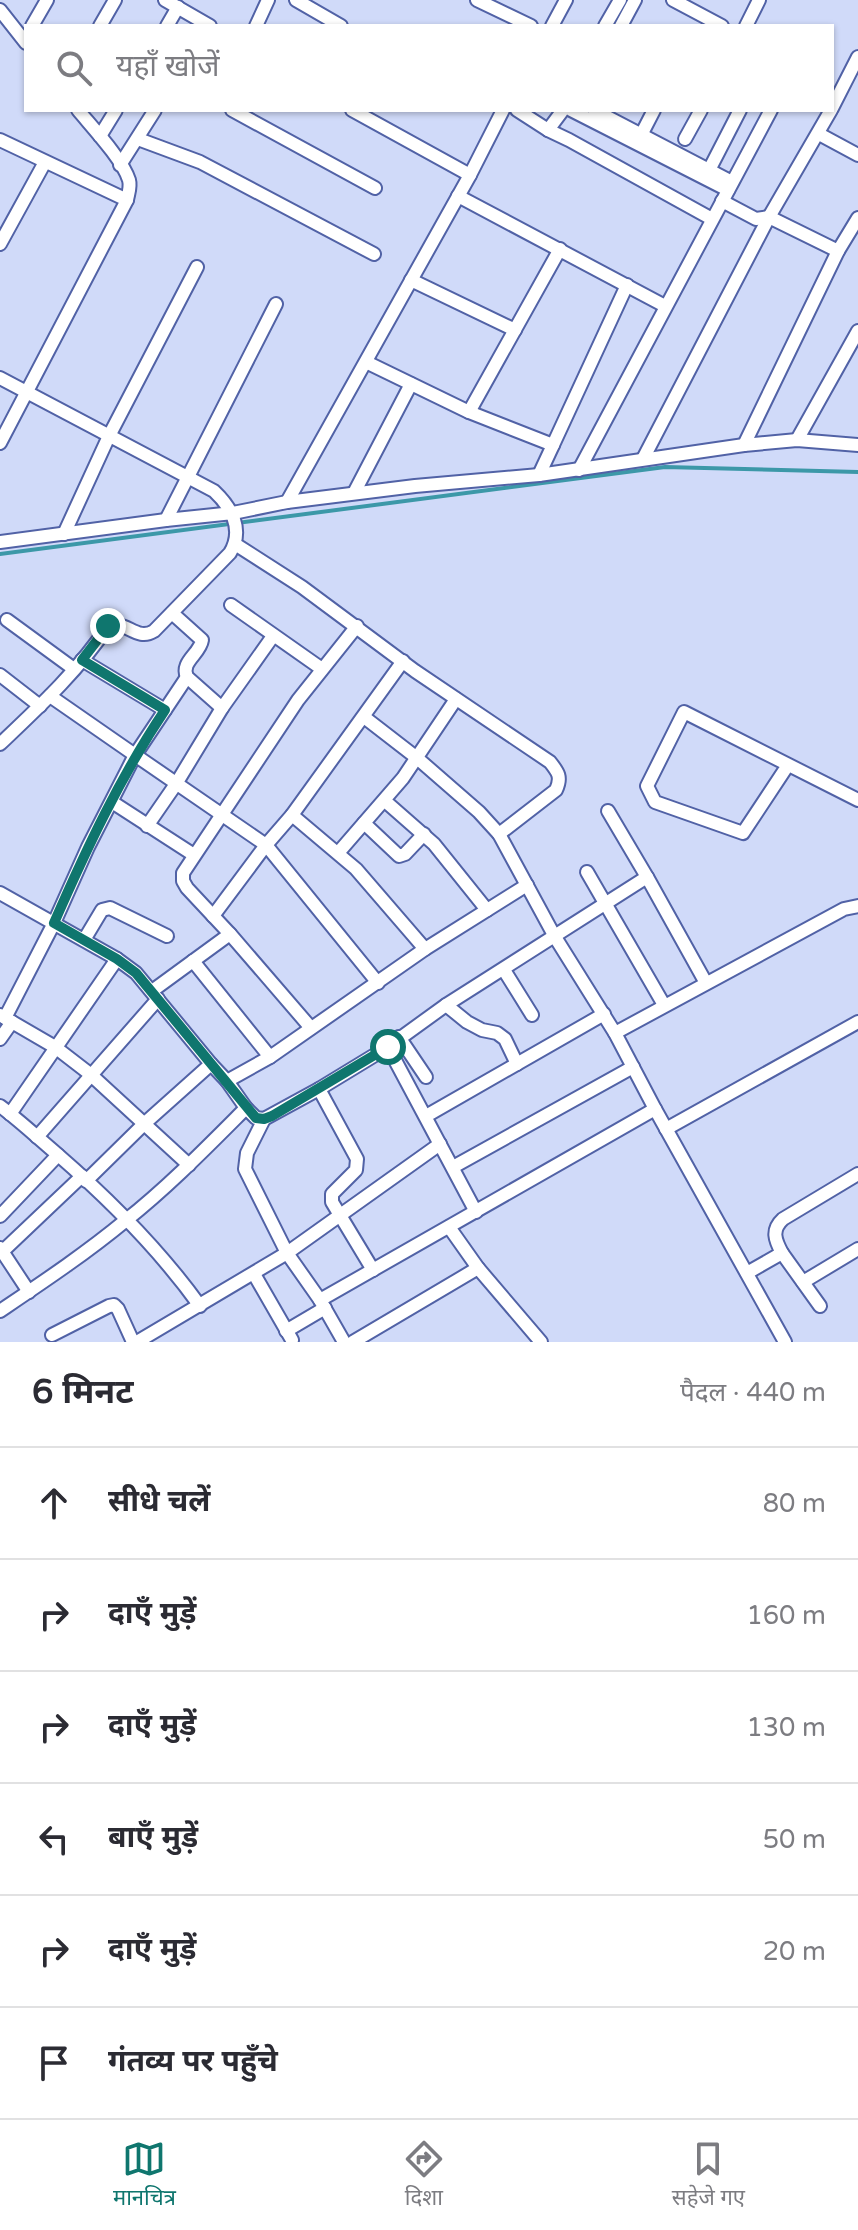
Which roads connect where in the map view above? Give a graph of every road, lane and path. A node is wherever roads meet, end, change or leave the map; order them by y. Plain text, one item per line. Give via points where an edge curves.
1 (47, 0) edge
2 (115, 0) edge
3 (165, 0) edge
4 (268, 0) edge
5 (296, 0) edge
6 (477, 0) edge
7 (566, 0) edge
8 (620, 0) edge
9 (635, 0) edge
10 (673, 0) edge
11 (759, 0) edge
12 (178, 7) junction
13 (0, 10) edge
14 (699, 21) edge
15 (33, 24) edge
16 (101, 24) edge
17 (168, 24) edge
18 (205, 24) edge
19 (257, 24) edge
20 (338, 24) edge
21 (527, 24) edge
22 (553, 24) edge
23 (606, 24) edge
24 (622, 24) edge
25 (747, 24) edge
26 (24, 39) edge
27 (858, 57) edge
28 (834, 103) edge
29 (80, 112) edge
30 (115, 112) edge
31 (154, 112) edge
32 (236, 112) edge
33 (356, 112) edge
34 (502, 112) edge
35 (520, 112) edge
36 (562, 112) edge
37 (576, 112) edge
38 (597, 112) edge
39 (653, 112) edge
40 (700, 112) edge
41 (739, 112) edge
42 (770, 112) edge
43 (830, 112) edge
44 (548, 130) junction
45 (819, 134) junction
46 (100, 136) junction
47 (138, 139) junction
48 (640, 139) junction
49 (685, 139) dead end
50 (0, 140) edge
51 (858, 155) edge
52 (45, 162) junction
53 (120, 165) junction
54 (707, 174) junction
55 (470, 175) junction
56 (375, 188) dead end
57 (727, 191) junction
58 (458, 196) junction
59 (127, 200) junction
60 (769, 217) junction
61 (858, 218) edge
62 (712, 219) junction
63 (0, 244) edge
64 (560, 249) junction
65 (838, 251) junction
66 (374, 254) dead end
67 (197, 267) dead end
68 (411, 280) junction
69 (627, 285) junction
70 (276, 304) dead end
71 (665, 306) junction
72 (515, 330) junction
73 (858, 331) edge
74 (366, 362) junction
75 (0, 378) edge
76 (411, 384) junction
77 (25, 393) junction
78 (469, 412) junction
79 (109, 436) junction
80 (797, 440) junction
81 (0, 443) edge
82 (553, 445) junction
83 (744, 445) junction
84 (858, 445) edge
85 (643, 459) junction
86 (579, 470) junction
87 (539, 475) junction
88 (188, 476) junction
89 (354, 493) junction
90 (287, 502) junction
91 (234, 517) junction
92 (166, 520) junction
93 (64, 534) junction
94 (236, 541) junction
95 (0, 542) edge
96 (231, 605) dead end
97 (172, 613) junction
98 (7, 620) dead end
99 (357, 626) junction
100 (273, 636) junction
101 (403, 661) junction
102 (78, 664) junction
103 (322, 669) junction
104 (0, 675) edge
105 (187, 677) junction
106 (50, 696) junction
107 (456, 699) junction
108 (40, 706) junction
109 (222, 708) junction
110 (165, 710) junction
111 (364, 717) junction
112 (0, 744) edge
113 (135, 755) junction
114 (417, 758) junction
115 (788, 765) junction
116 (176, 784) junction
117 (858, 800) edge
118 (385, 801) junction
119 (112, 802) junction
120 (608, 811) dead end
121 (224, 815) junction
122 (292, 815) junction
123 (364, 823) junction
124 (147, 826) junction
125 (424, 834) junction
126 (499, 834) junction
127 (266, 845) junction
128 (338, 853) junction
129 (194, 855) junction
130 (587, 872) dead end
131 (647, 877) junction
132 (527, 885) junction
133 (0, 893) edge
134 (605, 903) junction
135 (858, 906) edge
136 (487, 910) junction
137 (213, 916) junction
138 (54, 923) junction
139 (230, 934) junction
140 (167, 936) dead end
141 (555, 937) junction
142 (84, 940) junction
143 (425, 949) junction
144 (117, 959) junction
145 (193, 961) junction
146 (504, 970) junction
147 (378, 983) junction
148 (706, 983) junction
149 (155, 995) junction
150 (446, 1005) junction
151 (664, 1005) junction
152 (604, 1014) junction
153 (532, 1015) dead end
154 (5, 1018) edge
155 (858, 1022) edge
156 (311, 1028) junction
157 (615, 1033) junction
158 (399, 1037) junction
159 (0, 1039) edge
160 (55, 1047) junction
161 (388, 1047) junction
162 (270, 1057) junction
163 (211, 1064) junction
164 (517, 1064) junction
165 (633, 1067) junction
166 (90, 1074) junction
167 (426, 1077) dead end
168 (227, 1081) junction
169 (319, 1089) junction
170 (246, 1108) junction
171 (655, 1109) junction
172 (5, 1110) edge
173 (426, 1116) junction
174 (264, 1119) junction
175 (145, 1123) junction
176 (666, 1129) junction
177 (37, 1137) junction
178 (440, 1144) junction
179 (58, 1155) junction
180 (189, 1165) junction
181 (453, 1167) junction
182 (858, 1174) edge
183 (84, 1178) junction
184 (476, 1212) junction
185 (0, 1216) edge
186 (340, 1216) junction
187 (128, 1219) junction
188 (449, 1227) junction
189 (858, 1249) edge
190 (2, 1250) edge
191 (287, 1253) junction
192 (782, 1253) junction
193 (478, 1268) junction
194 (373, 1270) junction
195 (747, 1273) junction
196 (254, 1274) junction
197 (803, 1282) junction
198 (29, 1292) junction
199 (323, 1304) junction
200 (200, 1306) junction
201 (820, 1306) dead end
202 (0, 1311) edge
203 (52, 1335) dead end
204 (289, 1339) edge
205 (135, 1342) edge
206 (344, 1342) edge
207 (353, 1342) edge
208 (541, 1342) edge
209 (785, 1342) edge

1 - 15 street
2 - 16 street
3 - 12 street
4 - 19 street
5 - 20 street
6 - 21 street
7 - 22 street
8 - 23 street
9 - 24 street
10 - 14 street
11 - 25 street
12 - 17 street
12 - 18 street
13 - 26 street
27 - 28 street
29 - 46 street
30 - 46 street
31 - 47 street
32 - 56 street
33 - 55 street
34 - 55 street
35 - 44 street
36 - 44 street
37 - 48 street
38 - 48 street
39 - 48 street
40 - 49 street
41 - 54 street
42 - 57 street
43 - 45 street
44 - 62 street
45 - 51 street
45 - 60 street
46 - 53 street
47 - 53 street
47 - 66 street via 200,162
48 - 54 street
50 - 52 street
52 - 59 street
52 - 63 street
53 - 59 street via 129,180
54 - 57 street
55 - 58 street
57 - 60 street via 756,219
57 - 62 street
58 - 64 street
58 - 68 street
59 - 77 street
60 - 65 street
60 - 85 street
61 - 65 street
62 - 71 street
64 - 69 street
64 - 72 street
65 - 83 street
67 - 79 street
68 - 72 street
68 - 74 street
69 - 71 street
69 - 82 street
70 - 88 street
71 - 86 street
72 - 78 street
73 - 80 street
74 - 76 street
74 - 90 street
75 - 77 street
76 - 78 street
76 - 89 street
77 - 79 street
77 - 81 street
78 - 82 street
79 - 88 street
79 - 93 street
80 - 83 street
80 - 84 street
82 - 87 street
83 - 85 street
85 - 86 street
86 - 87 street
87 - 89 street
88 - 91 street via 214,491
88 - 92 street
89 - 90 street
90 - 91 street
91 - 92 street
91 - 94 street
92 - 93 street
93 - 95 street
94 - 97 street
94 - 99 street
96 - 100 street
97 - 102 street via 147,635 123,625 108,626
97 - 105 street via 202,640 185,666
98 - 102 street
99 - 101 street
99 - 103 street
100 - 103 street
100 - 109 street
101 - 107 street
101 - 111 street
102 - 106 street
102 - 110 street
103 - 121 street
104 - 108 street
105 - 109 street
105 - 110 street
106 - 108 street
106 - 113 street
107 - 114 street
107 - 126 street via 558,771 556,790
108 - 112 street
109 - 116 street
110 - 113 street
111 - 114 street
111 - 122 street
113 - 116 street
113 - 119 street
114 - 118 street
114 - 126 street
115 - 115 street via 684,712 647,786 655,802 743,833
115 - 117 street
116 - 121 street
116 - 124 street
118 - 123 street
118 - 125 street
119 - 124 street
119 - 138 street
120 - 131 street
121 - 127 street
121 - 129 street
122 - 127 street
122 - 128 street
123 - 125 street via 399,856
123 - 128 street
124 - 129 street
125 - 136 street
126 - 132 street
127 - 137 street
127 - 147 street
128 - 143 street
129 - 137 street via 183,881
130 - 134 street
131 - 134 street
131 - 148 street
132 - 136 street
132 - 141 street
133 - 138 street
134 - 141 street
134 - 151 street
135 - 148 street
136 - 143 street
137 - 139 street
138 - 142 street
138 - 154 street
139 - 145 street
139 - 156 street
140 - 142 street via 106,907
141 - 146 street
141 - 152 street
142 - 144 street
143 - 147 street
144 - 149 street
144 - 160 street
145 - 149 street
145 - 162 street
146 - 150 street
146 - 153 street
147 - 156 street
148 - 151 street
149 - 163 street
149 - 166 street
150 - 158 street
150 - 164 street via 467,1022 505,1039
151 - 157 street
152 - 157 street
152 - 164 street
154 - 159 street
154 - 160 street
155 - 176 street
156 - 162 street
157 - 165 street
158 - 161 street
158 - 167 street
160 - 166 street
160 - 172 street
161 - 169 street
161 - 173 street
162 - 168 street
163 - 168 street
163 - 175 street
164 - 173 street
165 - 171 street
165 - 181 street
166 - 175 street
166 - 177 street
168 - 170 street
169 - 174 street
169 - 186 street via 358,1165 332,1194
170 - 174 street
170 - 180 street
171 - 176 street
171 - 184 street
172 - 177 street
173 - 178 street
174 - 191 street via 245,1169
175 - 180 street
175 - 183 street
176 - 195 street
177 - 179 street
178 - 181 street
178 - 186 street
179 - 183 street
179 - 185 street
180 - 187 street
181 - 184 street
182 - 192 street via 777,1225 775,1240
183 - 187 street
183 - 190 street
184 - 188 street
186 - 191 street
186 - 194 street
187 - 198 street
187 - 200 street
188 - 193 street
188 - 194 street
189 - 197 street
190 - 198 street
191 - 196 street
191 - 199 street
192 - 195 street
192 - 197 street
193 - 207 street
193 - 208 street
194 - 199 street
195 - 209 street
196 - 200 street
196 - 204 street
197 - 201 street
198 - 202 street
199 - 204 street
199 - 206 street
200 - 205 street
203 - 205 street via 114,1305

